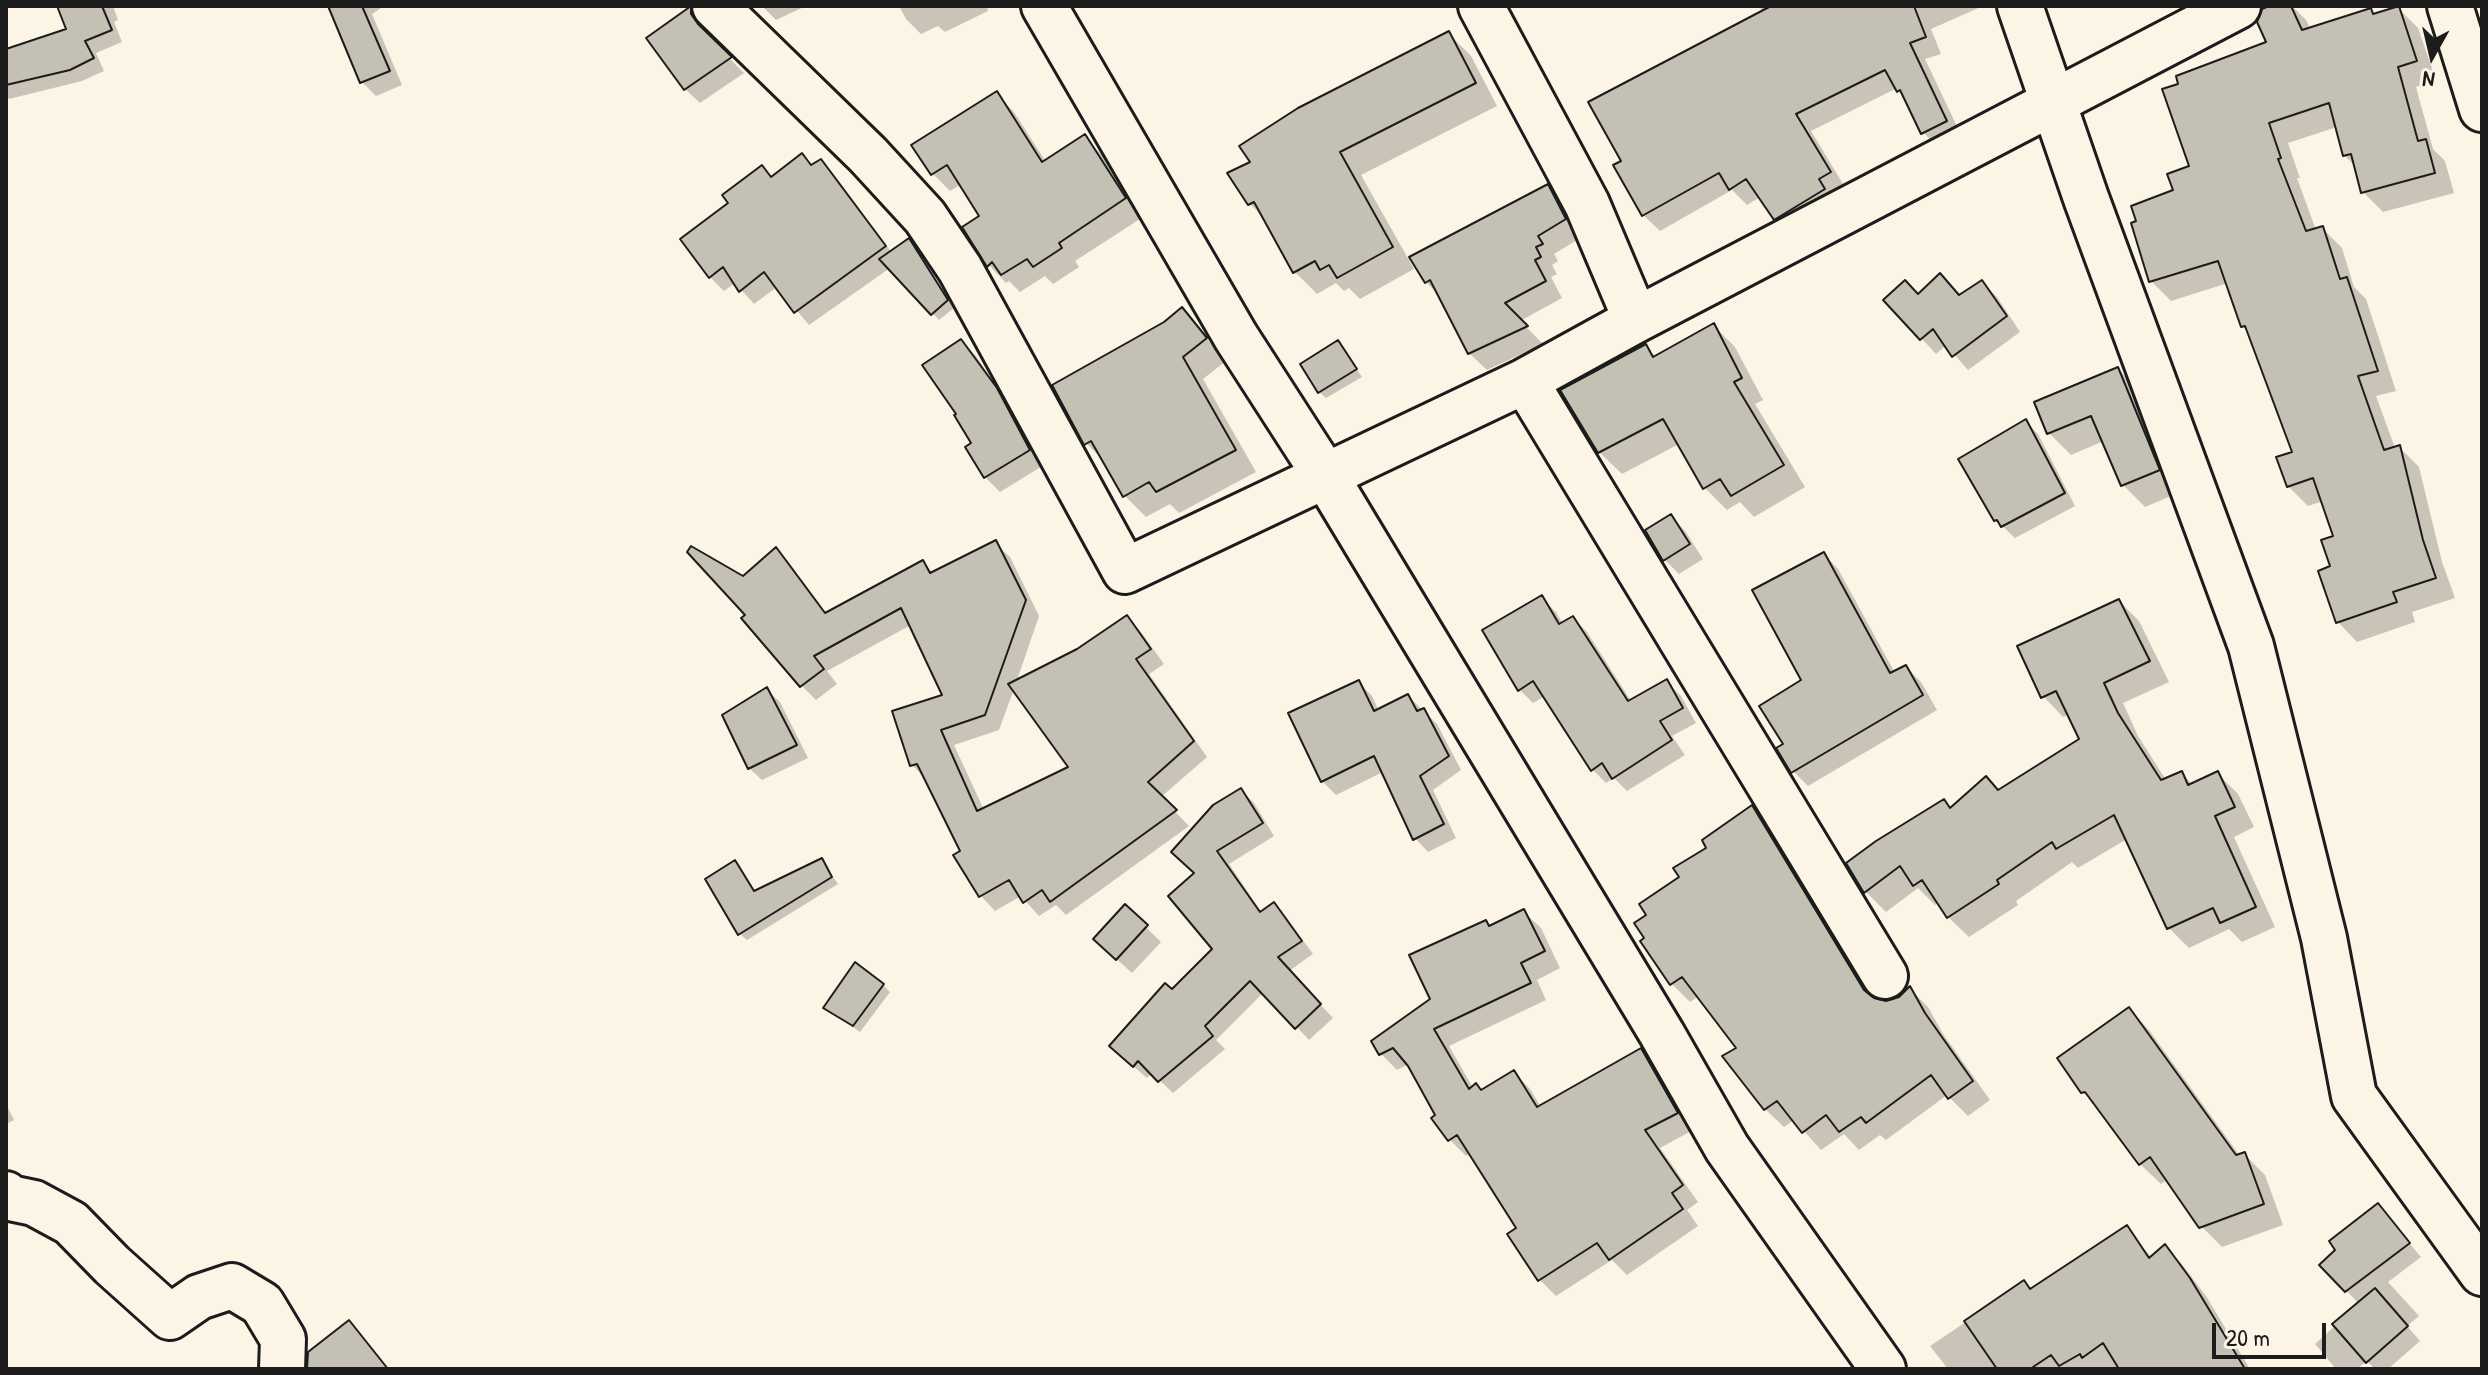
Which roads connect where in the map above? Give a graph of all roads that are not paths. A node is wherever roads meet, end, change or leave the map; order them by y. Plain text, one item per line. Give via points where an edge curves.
1 (715, 6) edge
2 (1044, 6) edge
3 (1481, 6) edge
4 (2020, 6) edge
5 (2238, 6) edge
6 (2450, 6) edge
7 (2052, 104) junction
8 (2482, 109) edge
9 (1636, 320) junction
10 (1525, 381) junction
11 (1325, 475) junction
12 (1885, 976) dead end
13 (6, 1194) edge
14 (2482, 1273) edge
15 (282, 1369) edge
16 (1883, 1369) edge

1 - 11 street via 925,217 960,269 1125,571
2 - 11 street via 1236,337
3 - 9 street via 1587,204
4 - 7 street
5 - 7 street
6 - 8 street
7 - 9 street
7 - 14 street via 2251,646 2324,938 2354,1096
9 - 10 street
10 - 11 street
10 - 12 street
11 - 16 street via 1727,1148
13 - 15 street via 71,1223 170,1317 199,1297 232,1286 262,1304 283,1339

